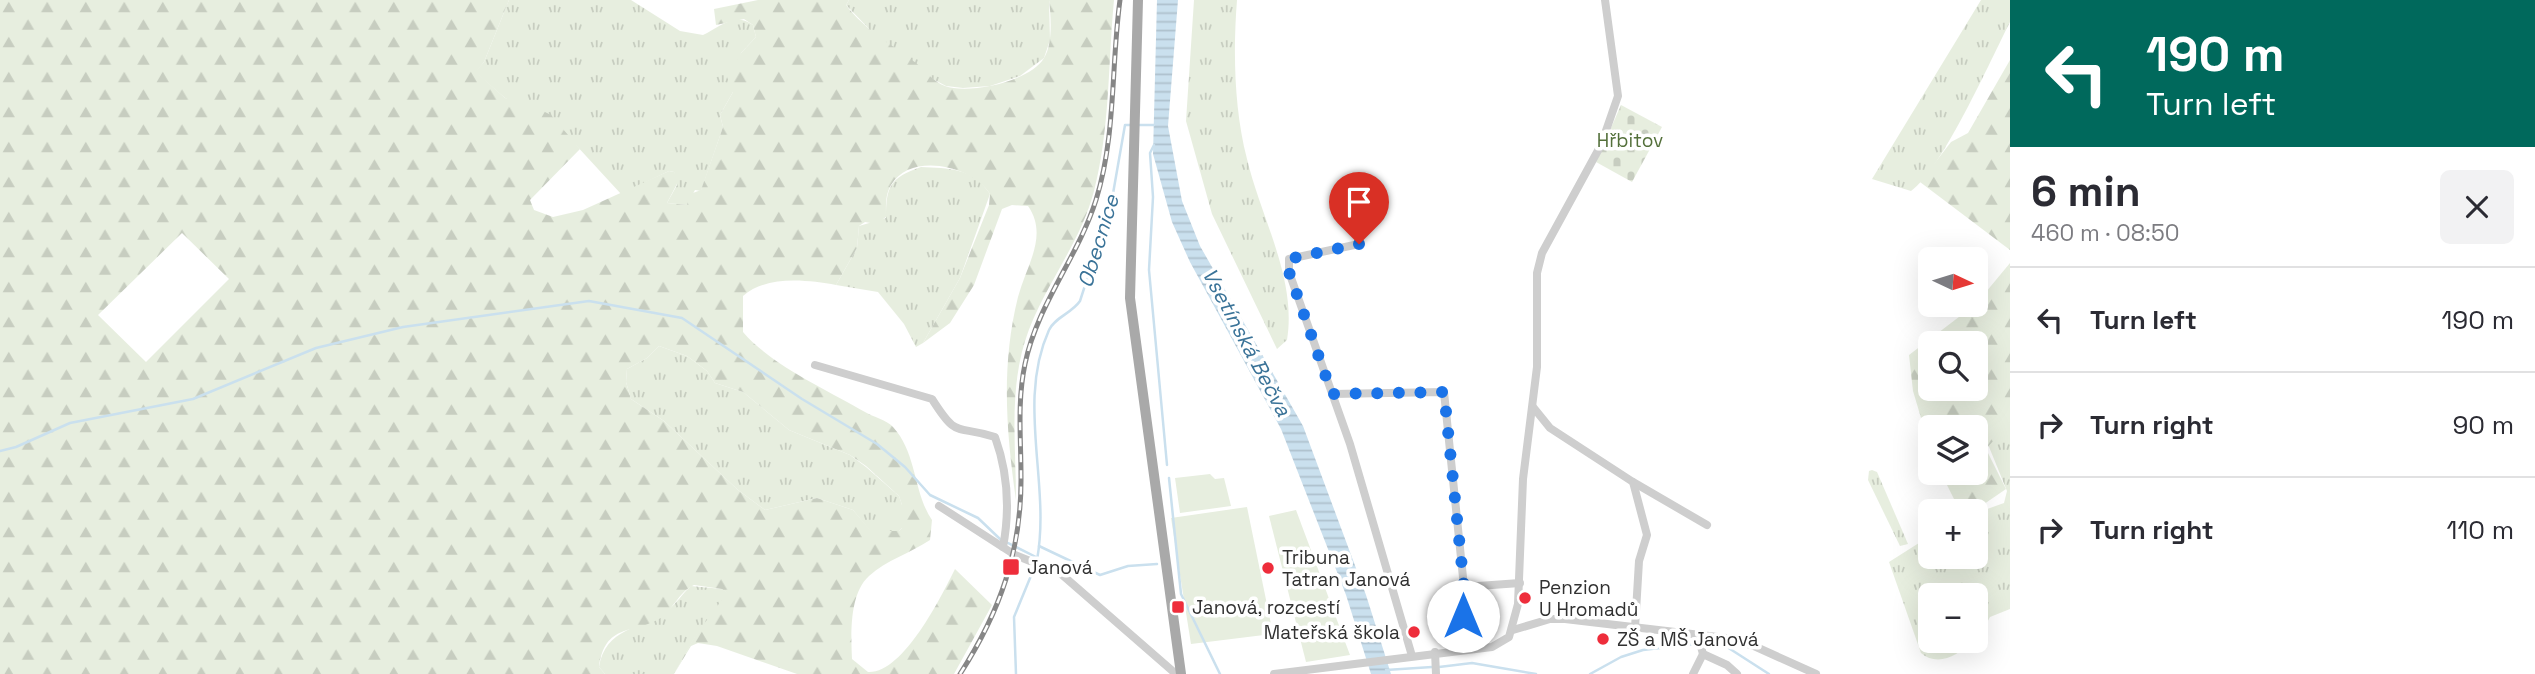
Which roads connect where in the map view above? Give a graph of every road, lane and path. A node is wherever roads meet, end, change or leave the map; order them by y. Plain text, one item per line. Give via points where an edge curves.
1 (1138, 0) edge
2 (1605, 0) edge
3 (1359, 244) dead end
4 (815, 365) dead end
5 (1332, 394) junction
6 (1532, 407) junction
7 (1633, 482) junction
8 (939, 506) dead end
9 (1707, 525) dead end
10 (1003, 547) junction
11 (1520, 583) junction
12 (1464, 587) junction
13 (1635, 628) junction
14 (1513, 630) junction
15 (1700, 644) junction
16 (1457, 651) junction
17 (1409, 657) junction
18 (1435, 657) junction
19 (1302, 671) edge
20 (1176, 674) edge
21 (1181, 674) edge
22 (1274, 674) edge
23 (1436, 674) edge
24 (1693, 674) edge
25 (1737, 674) edge
26 (1816, 674) edge

1 - 21 main road via 1130,298
2 - 6 street via 1618,96 1601,145 1542,253 1537,273 1537,367
3 - 5 street via 1289,259 1289,272
4 - 10 street via 932,399 958,431 995,437 1003,459 1009,517
5 - 12 street via 1444,392
5 - 17 street
6 - 7 street via 1550,428
6 - 11 street via 1523,478
7 - 9 street
7 - 13 street via 1647,535 1639,561
8 - 10 street
10 - 20 street via 1060,573
11 - 12 street
11 - 14 street
12 - 16 street
13 - 14 street via 1556,619
13 - 15 street
14 - 16 street via 1498,645
15 - 24 street
15 - 25 street
15 - 26 street via 1726,638
16 - 18 street
17 - 18 street
17 - 19 street
18 - 23 street
19 - 22 street

